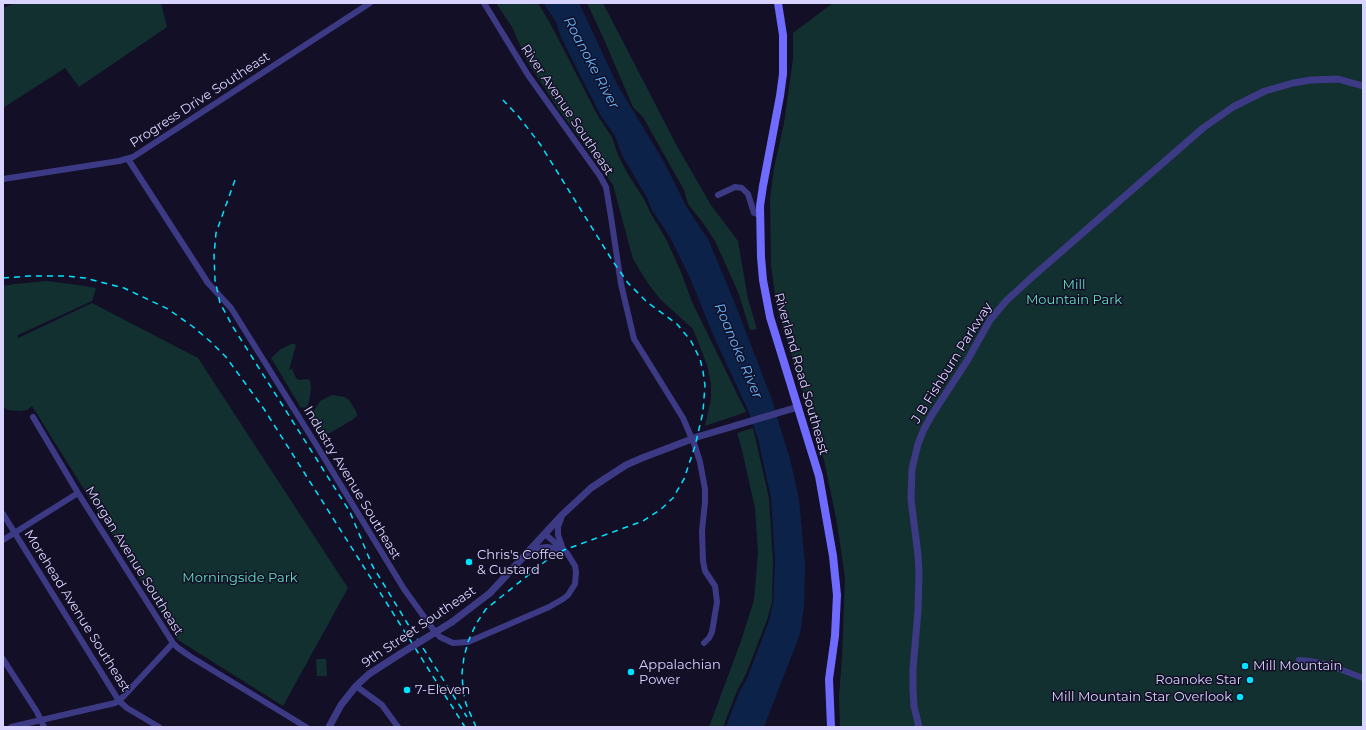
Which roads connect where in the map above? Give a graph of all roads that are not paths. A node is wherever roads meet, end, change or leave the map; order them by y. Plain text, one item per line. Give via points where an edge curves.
1 (370, 3) edge
2 (484, 3) edge
3 (778, 3) edge
4 (1363, 86) edge
5 (128, 159) junction
6 (3, 179) edge
7 (718, 195) dead end
8 (760, 215) junction
9 (798, 407) junction
10 (33, 417) dead end
11 (692, 439) junction
12 (78, 493) junction
13 (3, 514) edge
14 (563, 514) junction
15 (14, 533) junction
16 (545, 534) junction
17 (3, 540) edge
18 (564, 550) junction
19 (523, 557) junction
20 (173, 643) junction
21 (704, 643) dead end
22 (3, 659) edge
23 (1299, 660) dead end
24 (1363, 678) edge
25 (356, 686) junction
26 (119, 701) junction
27 (42, 720) junction
28 (11, 727) edge
29 (44, 727) edge
30 (159, 727) edge
31 (306, 727) edge
32 (329, 727) edge
33 (398, 727) edge
34 (831, 727) edge
35 (919, 727) edge

1 - 5 street, Progress Drive Southeast
2 - 11 street, River Avenue Southeast via 528,75 604,183 621,284 634,339 683,418
3 - 8 main road, Riverland Road Southeast via 783,35 783,74
4 - 35 street, J B Fishburn Parkway via 1338,79 1311,80 1266,91 1233,107 1203,128 1043,268 1006,301 990,320 924,429 912,469 911,499 920,573 913,689
5 - 6 street, Progress Drive Southeast
5 - 18 street, Industry Avenue Southeast via 208,283 235,314 404,589 440,637 453,643 468,642 563,599 572,590 576,579 574,566
7 - 8 street via 735,187 742,188 748,194 754,213
8 - 9 main road, Riverland Road Southeast via 766,301
9 - 11 street, 9th Street Southeast
9 - 34 main road, Riverland Road Southeast via 819,476 835,575 836,614 829,685
10 - 12 street, Morgan Avenue Southeast
11 - 14 street, 9th Street Southeast via 626,465 591,488
11 - 21 street, River Avenue Southeast via 705,489 703,561 705,571 714,586 717,602 712,632
12 - 15 street
12 - 20 street, Morgan Avenue Southeast
13 - 15 street, Morehead Avenue Southeast
14 - 16 street, 9th Street Southeast
14 - 18 street via 558,527
15 - 17 street
15 - 26 street, Morehead Avenue Southeast
16 - 18 street, Industry Avenue Southeast
16 - 19 street, 9th Street Southeast
18 - 19 street via 538,548
19 - 25 street, 9th Street Southeast, bridge via 477,605 369,674
20 - 26 street
20 - 31 street, Morgan Avenue Southeast via 191,658
22 - 27 street
23 - 24 street via 1328,665
25 - 32 street, 9th Street Southeast via 341,705
25 - 33 street via 382,705
26 - 27 street via 108,706
26 - 30 street, Morehead Avenue Southeast
27 - 28 street
27 - 29 street

